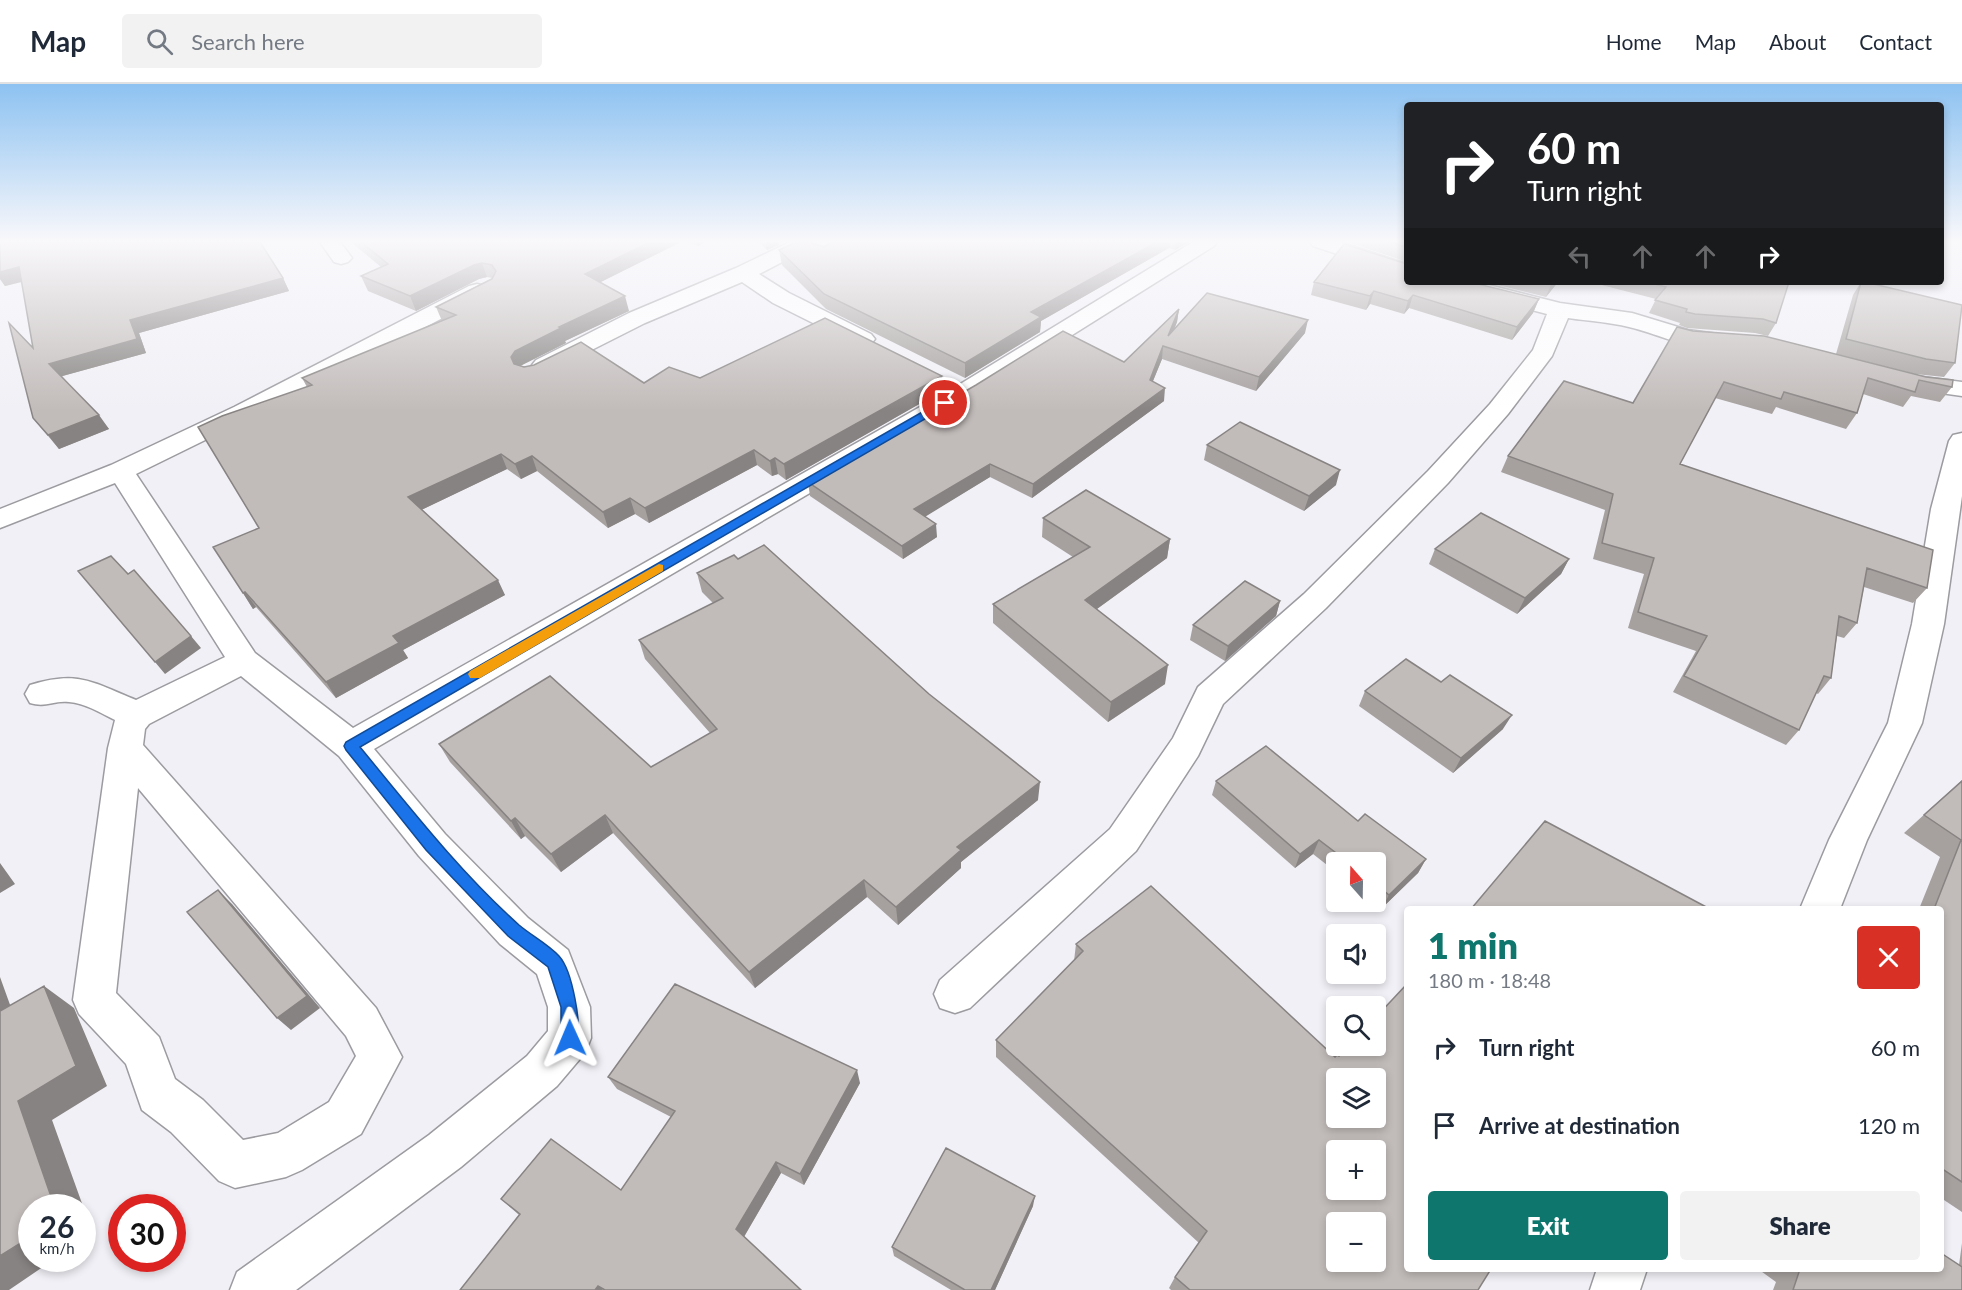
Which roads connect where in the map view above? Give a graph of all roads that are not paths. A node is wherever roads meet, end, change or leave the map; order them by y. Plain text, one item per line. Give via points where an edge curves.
1 (463, 298) edge
2 (684, 298) edge
3 (782, 298) edge
4 (1109, 298) edge
5 (1514, 298) edge
6 (1560, 310) junction
7 (1744, 341) edge
8 (884, 350) edge
9 (530, 373) edge
10 (1883, 375) edge
11 (1962, 390) edge
12 (1962, 441) edge
13 (121, 471) junction
14 (0, 519) edge
15 (244, 661) junction
16 (42, 694) dead end
17 (131, 731) junction
18 (351, 746) junction
19 (1821, 906) edge
20 (955, 994) dead end
21 (1621, 1272) edge
22 (255, 1290) edge
23 (1615, 1290) edge

1 - 13 street
2 - 9 street
3 - 8 street
4 - 18 street
5 - 6 street
6 - 7 street via 1632,320 1685,337
6 - 20 street via 1544,351 1446,469 1315,601 1210,696 1186,746 1123,840
10 - 11 street
12 - 19 street via 1946,509 1929,624 1905,723 1848,840
13 - 14 street
13 - 15 street
15 - 17 street
15 - 18 street
16 - 17 street via 65,688 81,691
17 - 17 street via 361,1022 380,1057 345,1118 286,1154 235,1165 187,1116 158,1094 144,1052 94,1000
18 - 22 street via 432,845 514,931 554,963 569,1007 570,1038 542,1071 445,1151
21 - 23 street

